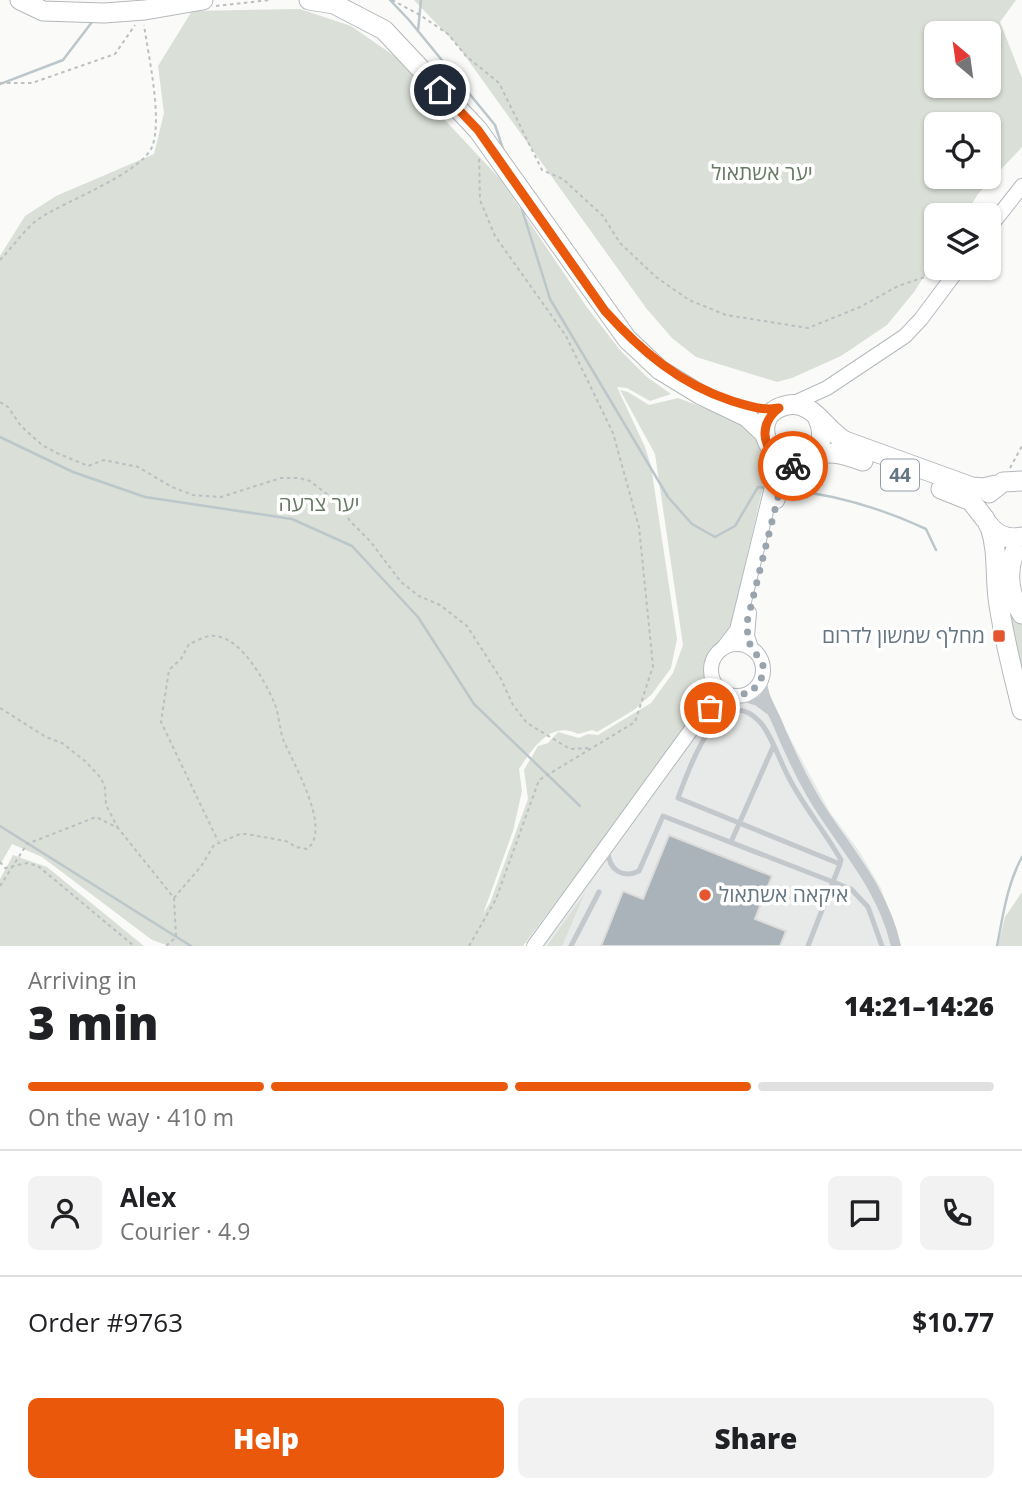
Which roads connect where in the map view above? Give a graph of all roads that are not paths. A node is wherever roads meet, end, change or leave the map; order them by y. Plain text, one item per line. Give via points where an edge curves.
1 (20, 0) edge
2 (203, 0) edge
3 (309, 0) edge
4 (1022, 186) edge
5 (1001, 213) edge
6 (946, 280) edge
7 (605, 311) junction
8 (841, 379) junction
9 (786, 406) junction
10 (817, 417) junction
11 (768, 442) junction
12 (805, 458) junction
13 (1009, 482) edge
14 (776, 487) junction
15 (988, 523) junction
16 (1022, 538) edge
17 (1022, 614) edge
18 (724, 647) junction
19 (751, 648) junction
20 (762, 677) junction
21 (714, 682) junction
22 (738, 696) junction
23 (1022, 710) edge
24 (705, 712) junction
25 (774, 714) junction
26 (773, 747) junction
27 (739, 823) junction
28 (613, 837) junction
29 (731, 842) junction
30 (840, 864) junction
31 (833, 882) junction
32 (599, 892) dead end
33 (534, 946) edge
34 (571, 946) edge
35 (808, 946) edge
36 (882, 946) edge
37 (896, 946) edge

1 - 2 highway via 43,11 104,13
3 - 7 highway, 44 via 334,4 384,30 478,130
4 - 5 street
6 - 8 street via 909,332
7 - 9 highway, 44 via 640,348 682,379 743,405 769,410
7 - 11 highway, 44 via 660,370 747,417
8 - 9 street
8 - 10 street via 820,403
9 - 10 highway, 44 via 805,407
9 - 11 highway via 767,421
10 - 12 highway via 820,440
10 - 13 highway, 44 via 845,441 975,487
11 - 12 highway, 44 via 785,460
11 - 14 street
12 - 14 street
12 - 15 highway, 44 via 823,452 842,454 962,497 976,506
13 - 15 highway via 989,493 985,501
14 - 18 street via 737,630
14 - 19 street via 749,612
15 - 16 highway, 44 via 1005,537
15 - 23 highway via 995,545 1002,625
16 - 17 highway via 1012,559 1009,582
18 - 19 street via 740,644
18 - 21 street via 712,663
19 - 20 street via 762,661
20 - 22 street via 756,688
20 - 25 street via 763,692
21 - 22 street via 722,692
21 - 24 street
22 - 24 street
22 - 25 street via 761,703
24 - 28 street
25 - 37 street via 812,794 873,885
26 - 27 lane
26 - 27 lane via 759,721 732,712 718,719 697,750 678,798
26 - 30 lane
27 - 29 lane
27 - 30 lane
28 - 29 lane via 608,853 611,865 619,873 635,874 663,816
28 - 33 street
29 - 31 lane
30 - 31 lane
31 - 35 lane
31 - 36 lane via 862,898
32 - 34 lane

